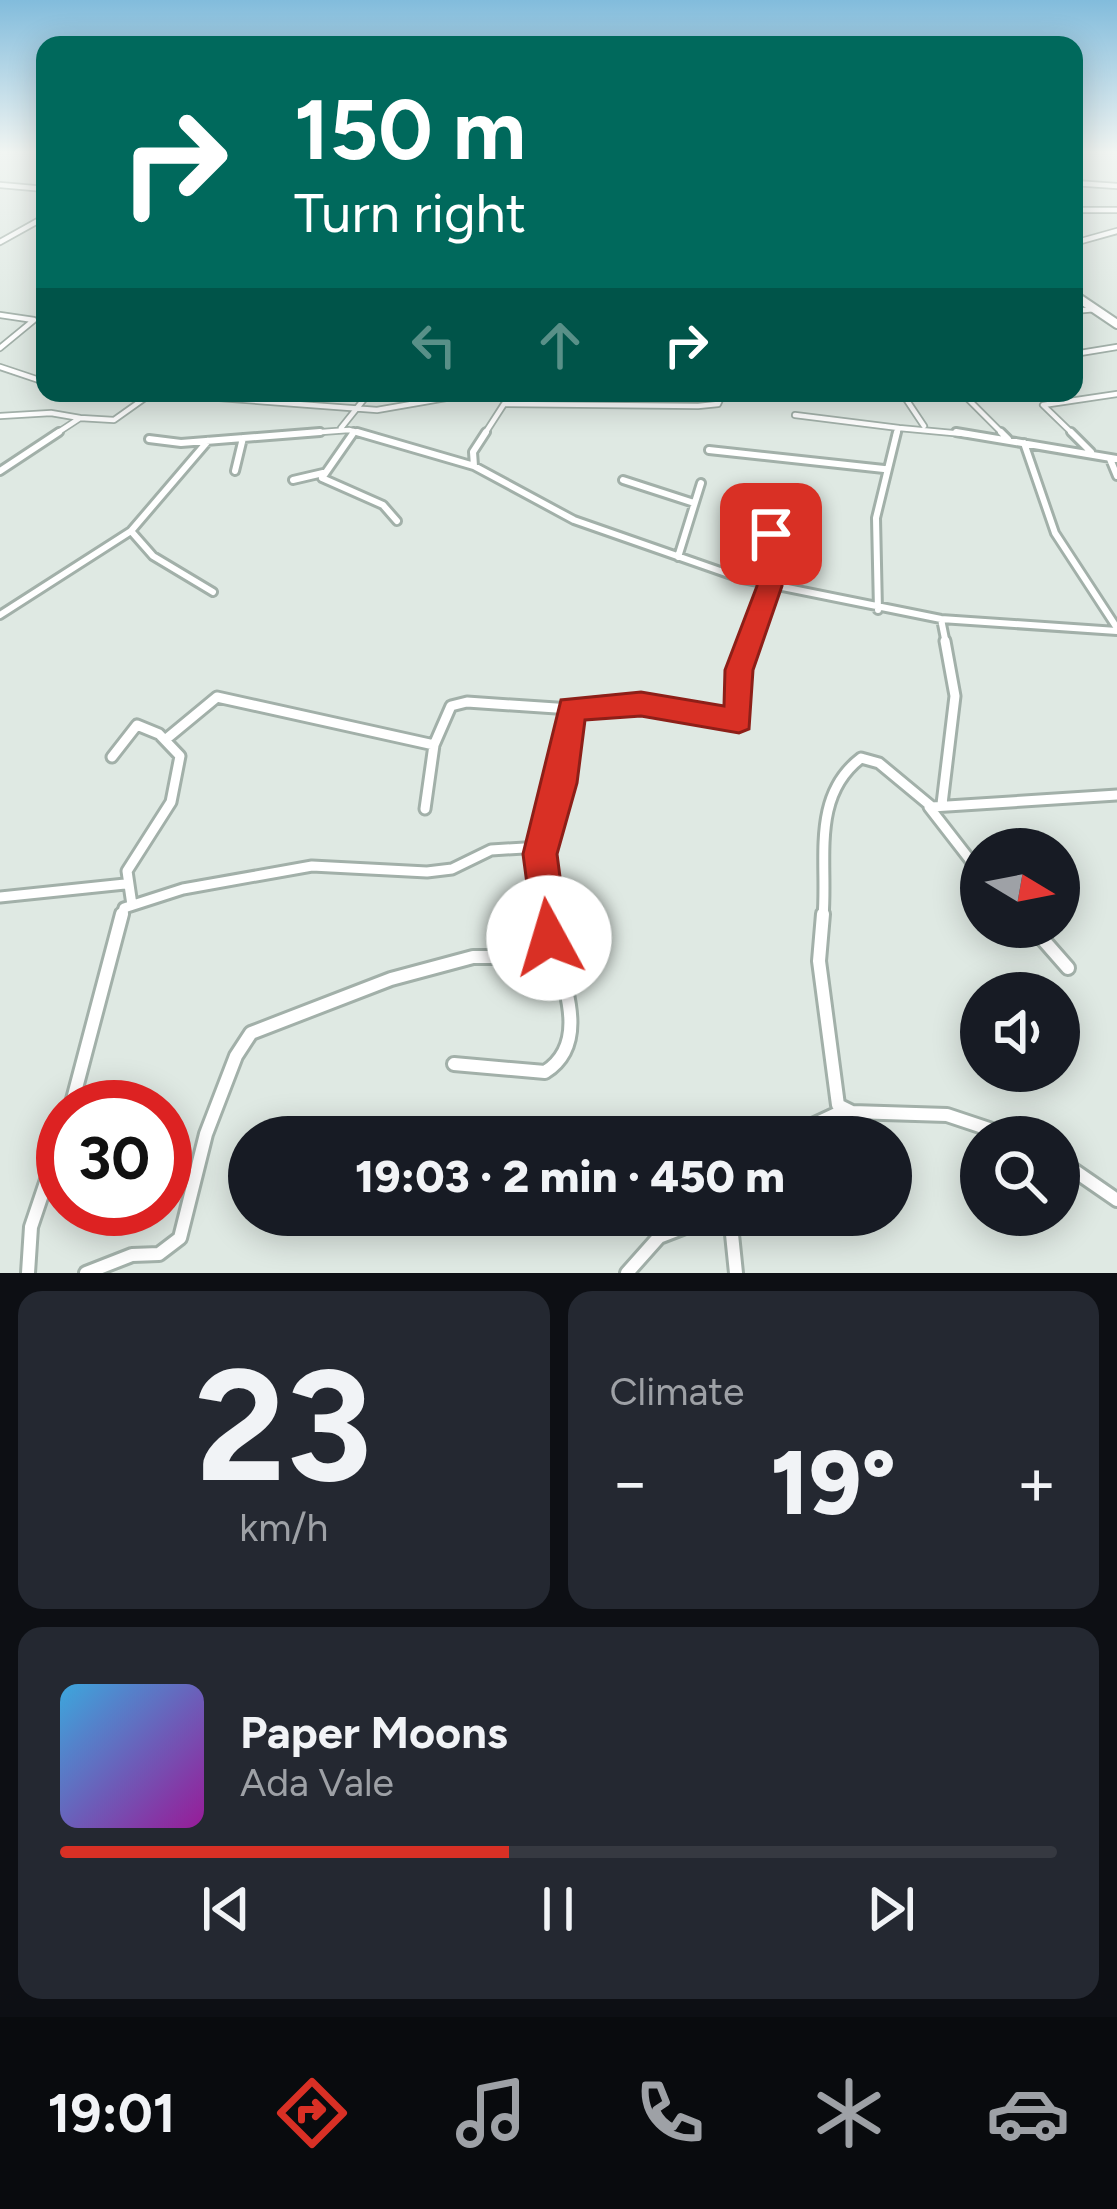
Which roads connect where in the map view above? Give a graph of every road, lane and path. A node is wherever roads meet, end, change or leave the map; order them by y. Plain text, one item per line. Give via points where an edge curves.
1 (36, 222) edge
2 (1117, 231) edge
3 (1083, 240) edge
4 (0, 242) edge
5 (1083, 301) edge
6 (1095, 309) junction
7 (1083, 310) edge
8 (0, 315) edge
9 (1117, 324) edge
10 (27, 329) junction
11 (36, 330) edge
12 (1117, 347) edge
13 (0, 348) edge
14 (1083, 353) edge
15 (0, 367) edge
16 (36, 379) edge
17 (1117, 394) edge
18 (1083, 399) edge
19 (139, 402) edge
20 (286, 402) edge
21 (363, 402) edge
22 (427, 402) edge
23 (719, 402) edge
24 (908, 402) edge
25 (971, 402) edge
26 (1063, 402) edge
27 (504, 404) joint
28 (360, 407) junction
29 (795, 415) dead end
30 (0, 416) edge
31 (80, 418) junction
32 (924, 427) junction
33 (899, 428) junction
34 (348, 429) junction
35 (243, 438) junction
36 (149, 440) dead end
37 (209, 440) junction
38 (1009, 440) junction
39 (1024, 442) junction
40 (709, 450) dead end
41 (1092, 453) junction
42 (1113, 458) edge
43 (474, 466) junction
44 (884, 469) junction
45 (0, 471) edge
46 (236, 471) dead end
47 (325, 473) junction
48 (1117, 476) edge
49 (293, 480) dead end
50 (623, 480) dead end
51 (701, 483) dead end
52 (774, 494) dead end
53 (694, 503) junction
54 (397, 521) dead end
55 (130, 531) junction
56 (678, 556) junction
57 (768, 586) junction
58 (213, 592) dead end
59 (878, 610) junction
60 (0, 615) edge
61 (940, 620) junction
62 (1117, 629) edge
63 (571, 709) junction
64 (165, 740) junction
65 (434, 745) junction
66 (112, 757) dead end
67 (1117, 795) edge
68 (935, 805) junction
69 (425, 809) dead end
70 (960, 842) edge
71 (541, 847) junction
72 (125, 884) junction
73 (0, 897) edge
74 (132, 904) junction
75 (557, 946) junction
76 (1050, 948) edge
77 (1068, 968) dead end
78 (454, 1064) dead end
79 (77, 1080) edge
80 (845, 1110) junction
81 (832, 1116) edge
82 (960, 1119) edge
83 (1080, 1174) edge
84 (1117, 1200) edge
85 (36, 1212) edge
86 (662, 1236) edge
87 (732, 1236) edge
88 (28, 1273) edge
89 (86, 1273) edge
90 (627, 1273) edge
91 (736, 1273) edge

1 - 4 street
2 - 3 street
5 - 6 street
6 - 7 street
6 - 9 street
8 - 10 street via 34,320
10 - 11 street
10 - 13 street
12 - 14 street
15 - 16 street
17 - 18 street
19 - 31 street via 114,419
20 - 28 street
21 - 28 street
22 - 28 street
23 - 27 street
24 - 32 street
25 - 38 street
26 - 41 street via 1043,405
27 - 43 street via 473,452
28 - 34 street
29 - 33 street
30 - 31 street
31 - 45 street
32 - 33 street
32 - 38 street
33 - 44 street
34 - 35 street
34 - 43 street
34 - 47 street
35 - 37 street
35 - 46 street
36 - 37 street
37 - 55 street
38 - 39 street
39 - 41 street
39 - 62 street via 1055,532
40 - 44 street
41 - 42 street
42 - 48 street
43 - 56 street via 574,520
44 - 59 street via 872,532
47 - 49 street
47 - 54 street via 344,492 383,503
50 - 53 street
51 - 53 street
52 - 57 street
53 - 56 street
55 - 58 street
55 - 60 street
56 - 57 street
57 - 59 street
57 - 63 street via 739,670 739,720 641,704
59 - 61 street
61 - 62 street
61 - 68 street via 955,696
63 - 65 street via 451,706
63 - 71 street
64 - 65 street via 217,697
64 - 66 street via 137,725
64 - 72 street via 181,767 171,802
65 - 69 street
67 - 68 street
68 - 70 street
68 - 80 street via 861,758 822,822 819,962 833,1090
71 - 74 street via 491,850 427,872 312,866
71 - 75 street via 549,938
72 - 73 street
72 - 74 street
74 - 79 street via 124,908
75 - 78 street via 572,1029 556,1065 545,1072
75 - 89 street via 391,979 251,1033 206,1134 180,1238 159,1254
76 - 77 street
80 - 81 street
80 - 82 street
83 - 84 street
85 - 88 street
86 - 90 street
87 - 91 street

